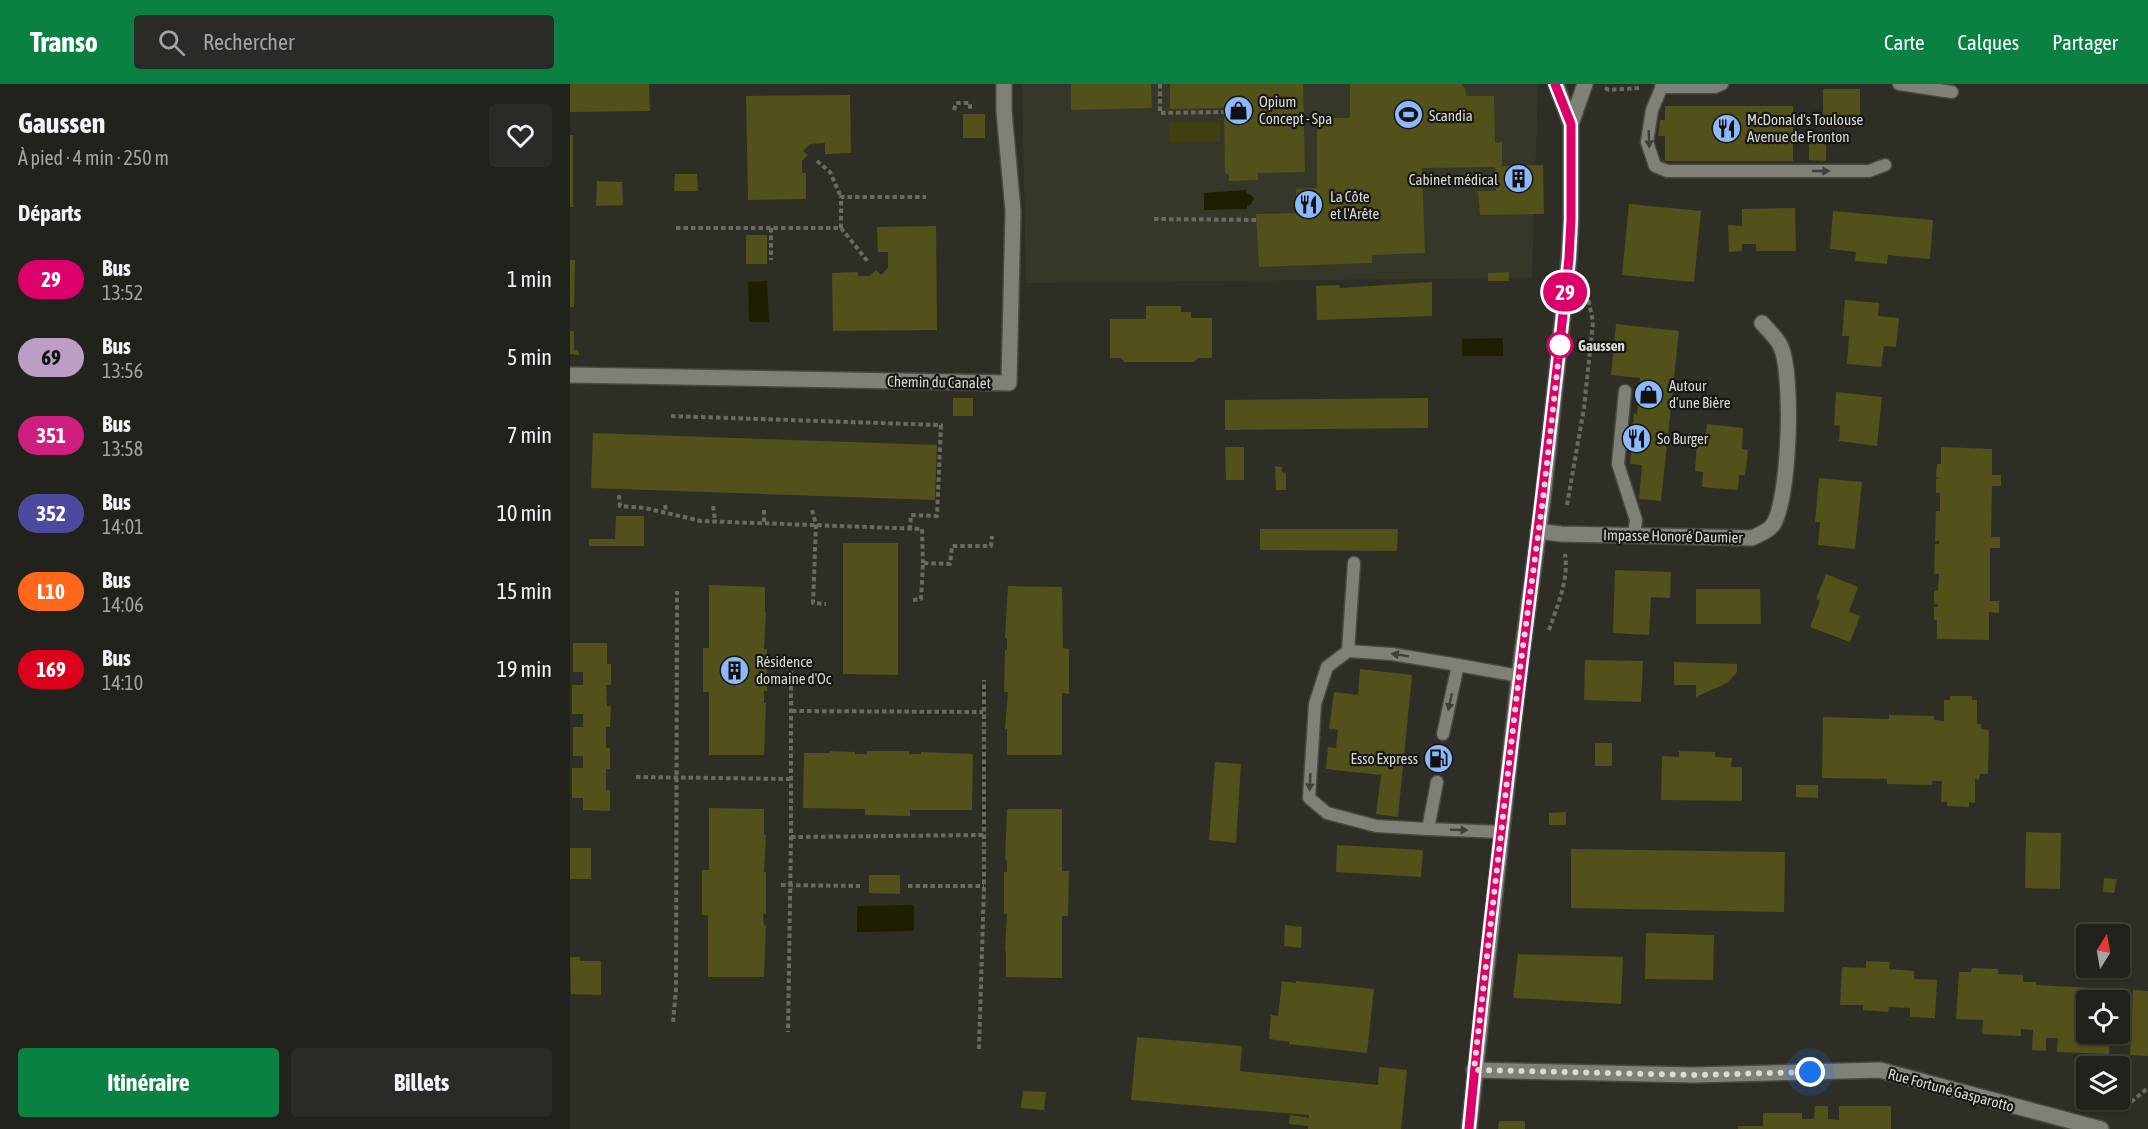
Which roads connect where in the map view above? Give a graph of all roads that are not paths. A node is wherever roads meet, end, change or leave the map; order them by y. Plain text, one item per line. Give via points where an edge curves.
1 (1004, 84) edge
2 (1556, 84) edge
3 (1585, 84) edge
4 (1722, 84) edge
5 (1899, 84) edge
6 (1662, 85) edge
7 (1952, 92) dead end
8 (1571, 124) junction
9 (1885, 165) dead end
10 (1762, 323) dead end
11 (570, 375) edge
12 (1625, 391) dead end
13 (1538, 531) junction
14 (1634, 536) junction
15 (1354, 563) dead end
16 (1348, 651) junction
17 (1458, 665) junction
18 (1519, 676) junction
19 (1443, 734) dead end
20 (1437, 782) dead end
21 (1428, 829) junction
22 (1502, 832) junction
23 (1474, 1070) junction
24 (1469, 1129) edge
25 (2101, 1129) edge

1 - 11 street, Chemin du Canalet via 1013,211 1009,383
2 - 8 street
3 - 8 street
4 - 6 lane
5 - 7 lane
6 -> 9 lane via 1652,110 1647,142 1655,166 1667,171 1869,171
8 - 13 street via 1569,258
10 - 14 street, Impasse Honoré Daumier via 1781,346 1789,434 1781,508 1772,527 1752,538
12 - 14 lane via 1618,464 1636,520
13 - 14 street, Impasse Honoré Daumier
13 - 18 street
15 - 16 lane
17 -> 16 lane
16 -> 21 lane via 1327,667 1315,704 1309,798 1328,813 1376,826
17 - 18 lane
17 -> 19 lane
18 - 22 street
20 - 21 lane
21 -> 22 lane
22 - 23 street
23 - 24 street
23 - 25 street, Rue Fortuné Gasparotto via 1694,1075 1880,1070

